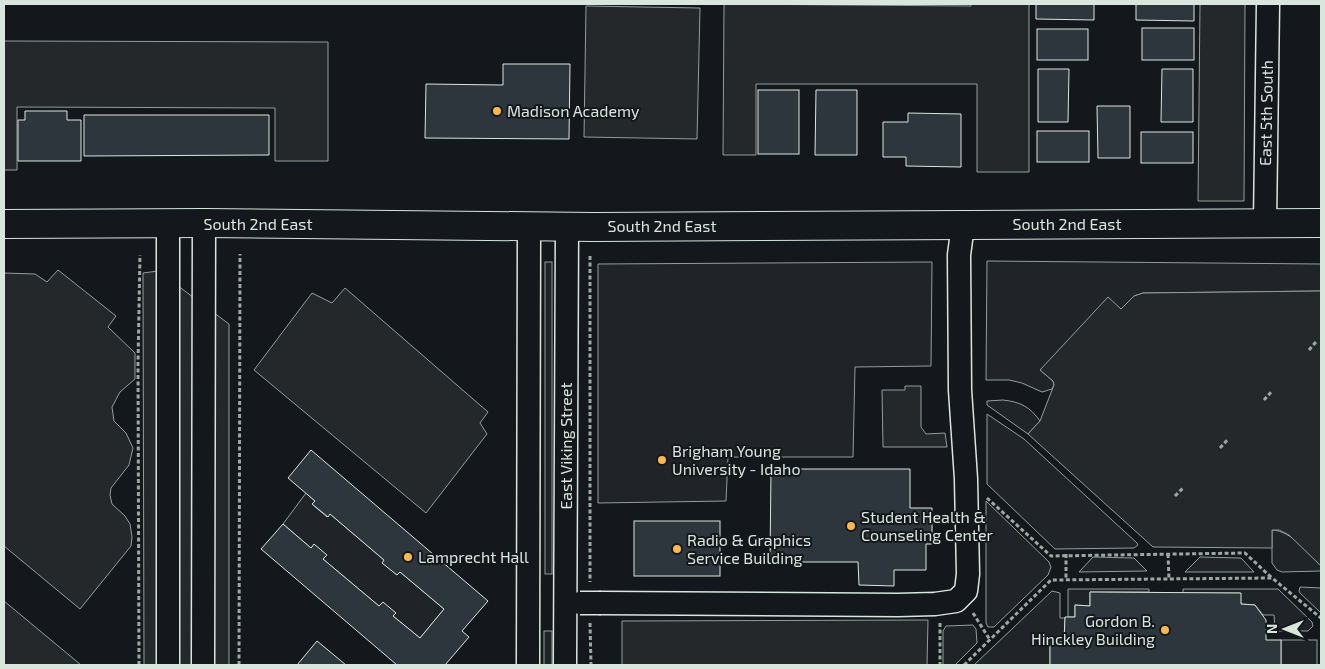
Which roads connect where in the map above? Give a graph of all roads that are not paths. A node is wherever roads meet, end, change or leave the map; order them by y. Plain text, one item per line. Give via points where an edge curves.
1 (1268, 4) edge
2 (204, 223) junction
3 (1265, 223) junction
4 (4, 224) edge
5 (168, 224) junction
6 (1321, 224) edge
7 (963, 225) junction
8 (529, 227) junction
9 (567, 227) junction
10 (204, 362) junction
11 (168, 365) junction
12 (586, 602) junction
13 (203, 611) junction
14 (168, 612) junction
15 (168, 665) edge
16 (203, 665) edge
17 (528, 665) edge
18 (565, 665) edge

1 - 3 street, East 5th South
2 - 5 main road, South 2nd East
2 - 8 main road, South 2nd East
2 - 10 street
3 - 6 main road, South 2nd East
3 - 7 main road, South 2nd East
4 - 5 main road, South 2nd East
5 - 11 street
7 - 9 main road, South 2nd East
7 - 12 street via 959,254 960,390 968,574 966,591 956,601 935,604
8 - 9 main road, South 2nd East
8 - 17 street
9 - 12 street, East Viking Street
10 - 11 street
10 - 13 street
11 - 14 street
12 - 18 street, East Viking Street
13 - 14 street
13 - 16 street
14 - 15 street

